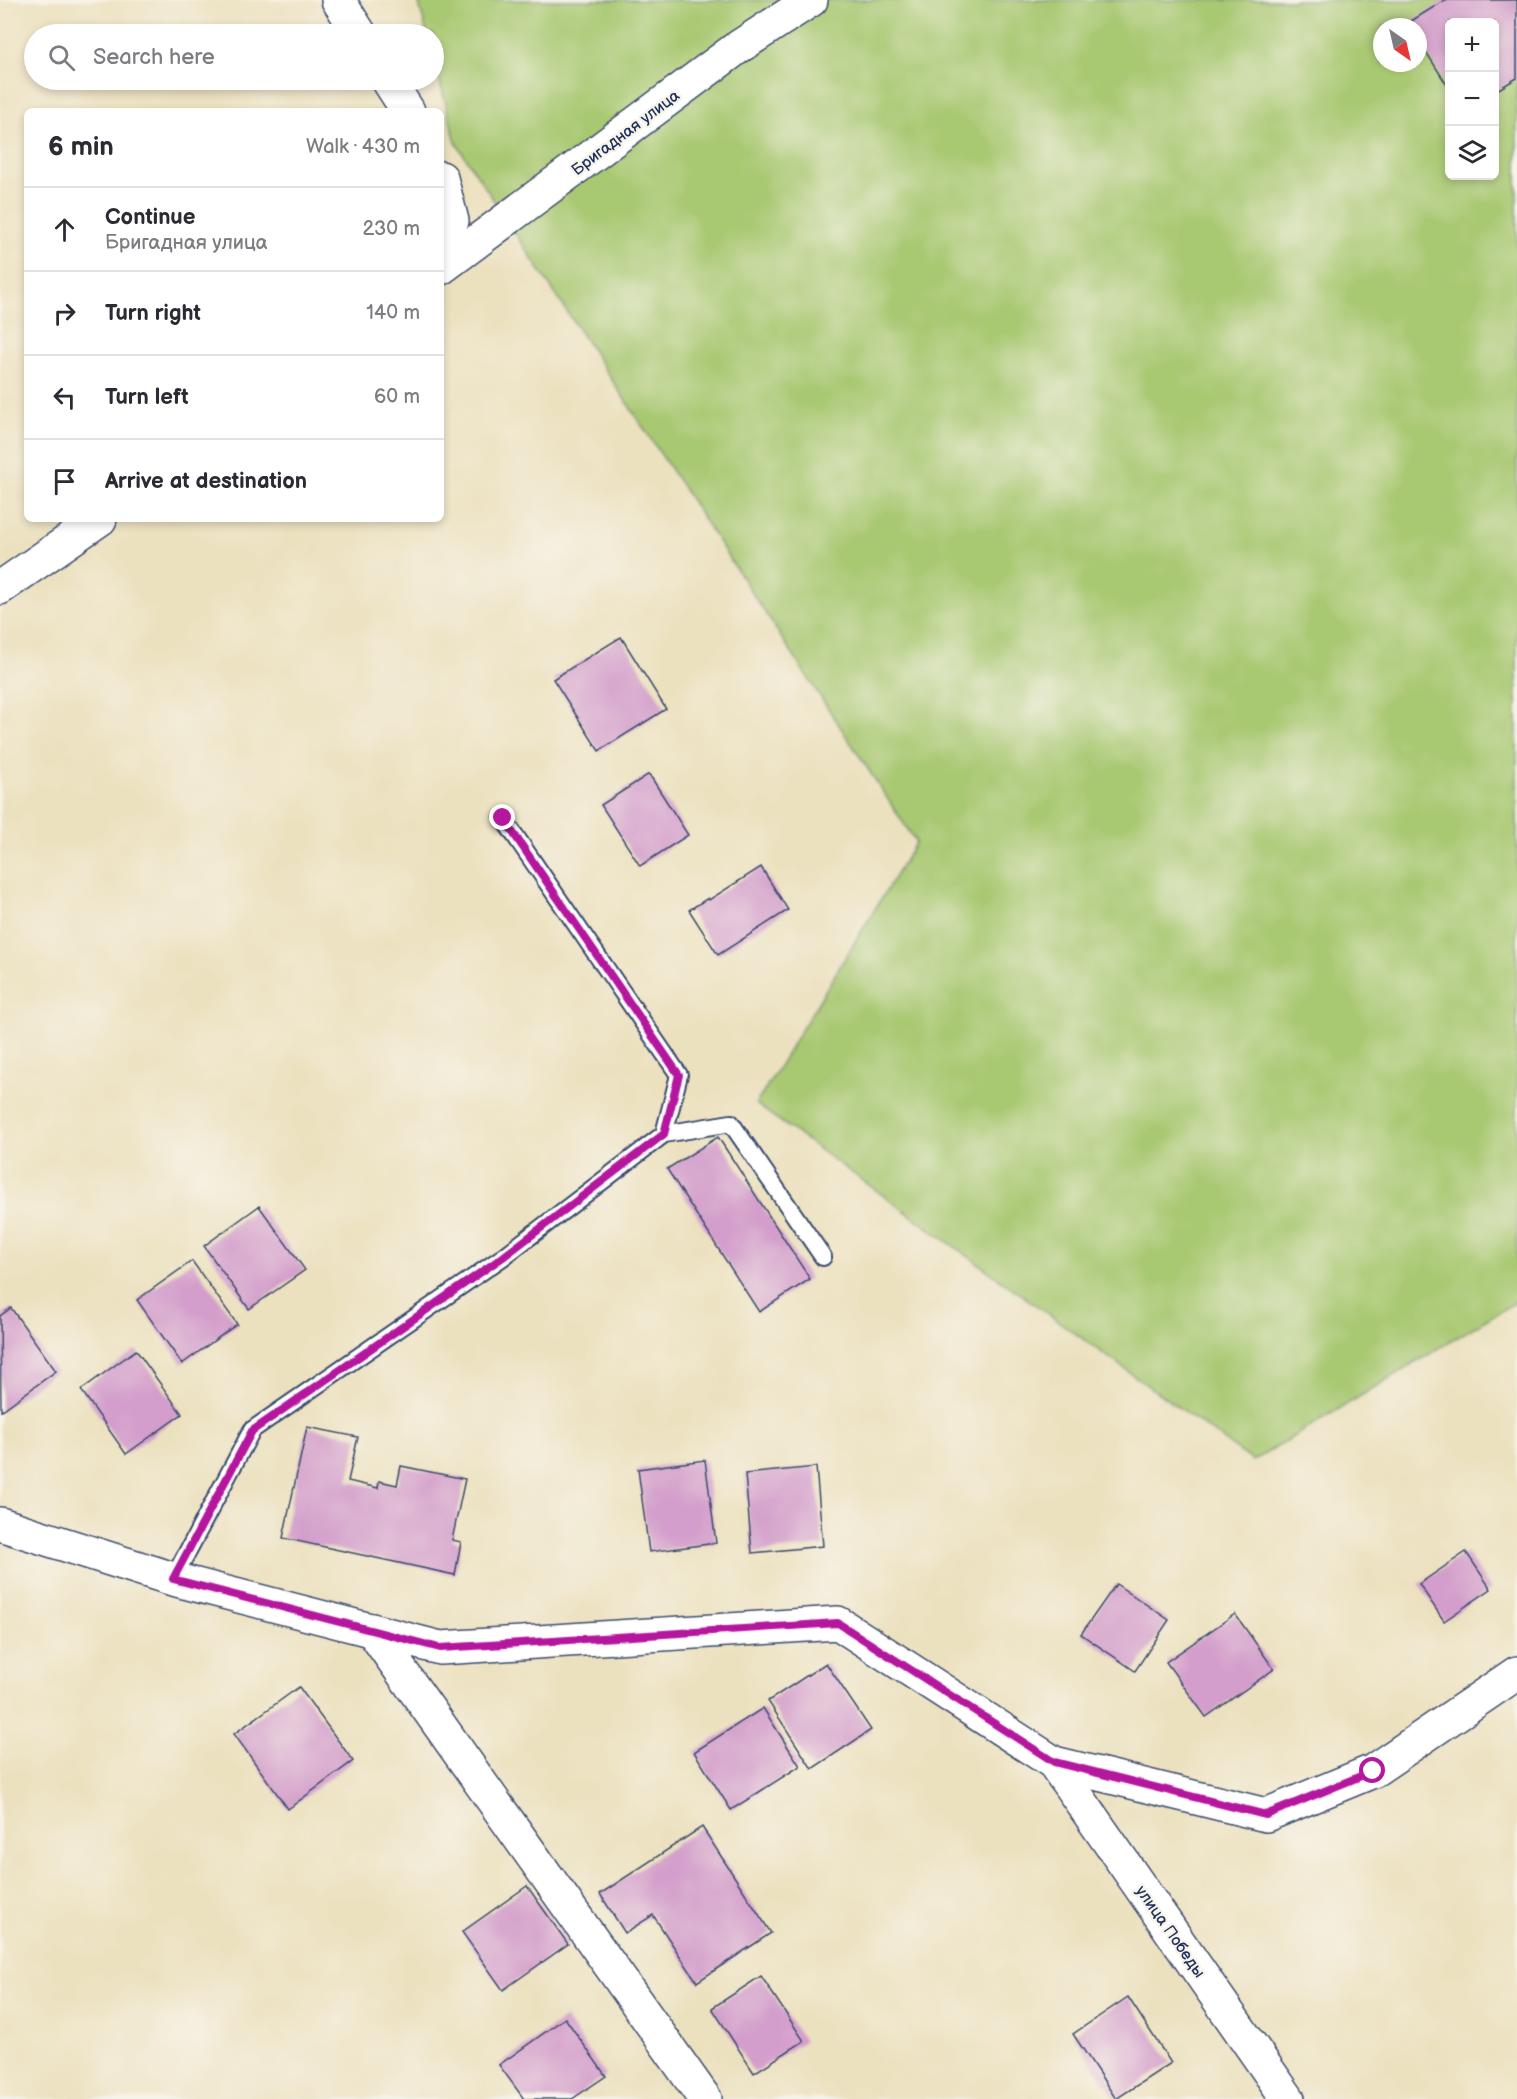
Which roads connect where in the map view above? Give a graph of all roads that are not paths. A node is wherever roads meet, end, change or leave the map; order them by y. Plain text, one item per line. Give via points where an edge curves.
1 (339, 0) edge
2 (811, 0) edge
3 (354, 24) edge
4 (394, 90) edge
5 (406, 108) edge
6 (444, 190) edge
7 (444, 249) edge
8 (444, 266) edge
9 (96, 522) edge
10 (0, 588) edge
11 (503, 818) dead end
12 (664, 1134) junction
13 (823, 1257) dead end
14 (0, 1524) edge
15 (173, 1579) junction
16 (372, 1630) junction
17 (1517, 1673) edge
18 (1054, 1762) junction
19 (705, 2099) edge
20 (1288, 2099) edge

1 - 3 street
2 - 8 street, Бригадная улица via 737,48
4 - 5 street
6 - 7 street via 452,221
9 - 10 street
11 - 12 lane via 679,1075
12 - 13 lane via 731,1123
12 - 15 lane via 503,1257 252,1431
14 - 15 street
15 - 16 street
16 - 18 street via 440,1648 838,1623
16 - 19 street
17 - 18 street via 1373,1771 1266,1815
18 - 20 street, улица Победы

